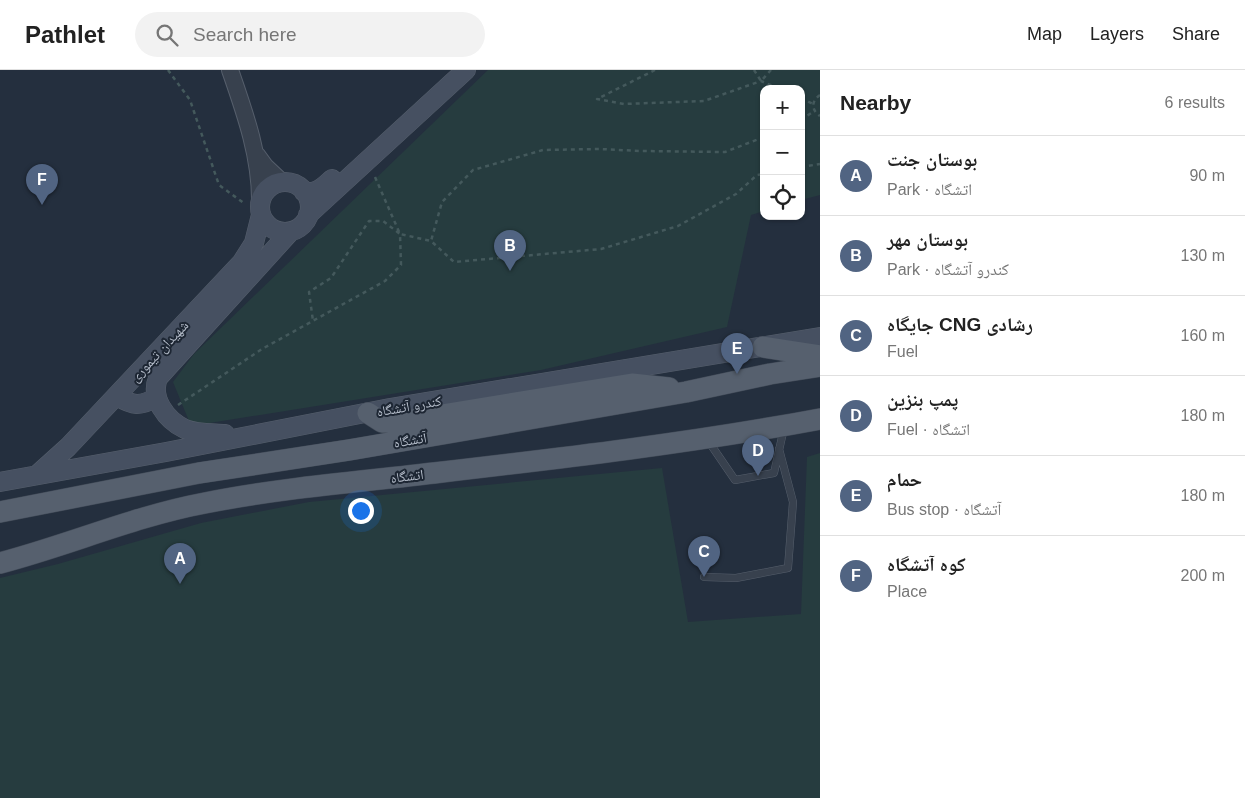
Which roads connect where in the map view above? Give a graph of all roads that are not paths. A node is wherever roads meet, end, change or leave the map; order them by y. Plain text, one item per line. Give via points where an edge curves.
1 (230, 70) edge
2 (457, 70) edge
3 (466, 70) edge
4 (256, 153) junction
5 (282, 182) junction
6 (304, 192) junction
7 (260, 209) junction
8 (308, 215) junction
9 (291, 231) junction
10 (820, 337) edge
11 (763, 347) junction
12 (820, 356) edge
13 (820, 366) edge
14 (686, 392) junction
15 (117, 396) junction
16 (162, 405) junction
17 (368, 413) junction
18 (820, 419) edge
19 (784, 426) junction
20 (248, 436) junction
21 (706, 438) junction
22 (779, 449) junction
23 (38, 475) junction
24 (0, 482) edge
25 (0, 512) edge
26 (0, 563) edge
27 (704, 577) dead end

1 - 4 street
2 - 6 main road via 320,190
3 - 8 main road
4 - 5 street
4 - 7 street
5 - 6 main road via 298,186
5 - 7 main road via 267,189
6 - 8 main road via 310,207
7 - 9 main road via 268,226
7 - 15 main road, شهیدان تیموری via 254,243 242,262
8 - 9 main road via 299,228
9 - 16 main road, شهیدان تیموری via 158,378 155,387
10 - 11 main road, کندرو آتشگاه
11 - 12 main road
11 - 17 main road, کندرو آتشگاه
13 - 14 main road, آتشگاه
14 - 17 main road via 632,384 399,422 382,422
14 - 25 main road, آتشگاه via 198,473
15 - 16 main road via 129,404
15 - 23 main road, شهیدان تیموری
16 - 20 main road via 174,422 187,430
17 - 20 main road, کندرو آتشگاه
18 - 19 main road, اتشگاه
19 - 21 main road, اتشگاه
19 - 22 lane
20 - 23 main road, کندرو آتشگاه
21 - 22 lane via 735,480 774,473
21 - 26 main road, اتشگاه via 205,503 161,513
22 - 27 lane via 793,502 788,568 736,578
23 - 24 main road, کندرو آتشگاه

